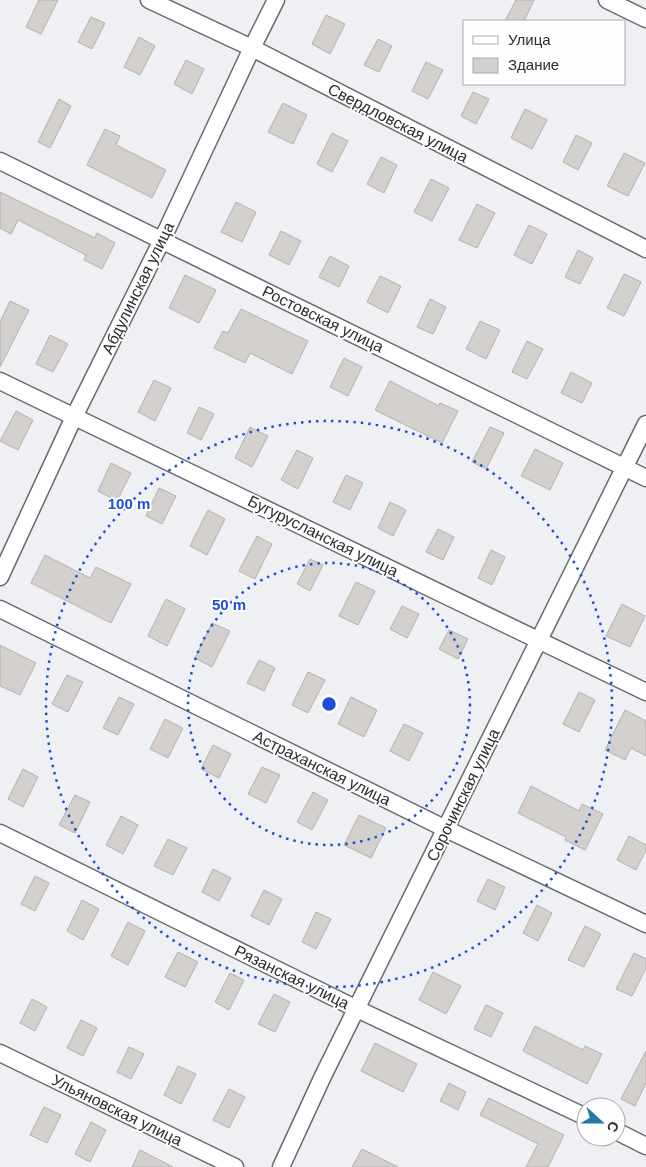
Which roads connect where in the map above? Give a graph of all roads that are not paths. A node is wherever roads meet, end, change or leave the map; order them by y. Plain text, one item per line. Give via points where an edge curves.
1 (149, 0) edge
2 (276, 0) edge
3 (607, 0) edge
4 (646, 19) edge
5 (252, 48) junction
6 (0, 161) edge
7 (162, 240) junction
8 (646, 249) edge
9 (0, 380) edge
10 (74, 417) junction
11 (646, 424) edge
12 (625, 467) junction
13 (646, 478) edge
14 (0, 577) edge
15 (0, 609) edge
16 (540, 640) junction
17 (646, 692) edge
18 (446, 829) junction
19 (0, 833) edge
20 (646, 924) edge
21 (357, 1009) junction
22 (0, 1052) edge
23 (576, 1112) edge
24 (626, 1136) edge
25 (646, 1146) edge
26 (234, 1167) edge
27 (281, 1167) edge

1 - 5 street, Свердловская улица
2 - 5 street, Абдулинская улица
3 - 4 street
5 - 7 street, Абдулинская улица
5 - 8 street, Свердловская улица
6 - 7 street, Ростовская улица
7 - 10 street, Абдулинская улица
7 - 12 street, Ростовская улица
9 - 10 street, Бугурусланская улица
10 - 14 street, Абдулинская улица
10 - 16 street, Бугурусланская улица
11 - 12 street, Сорочинская улица
12 - 13 street, Ростовская улица
12 - 16 street, Сорочинская улица
15 - 18 street, Астраханская улица
16 - 17 street, Бугурусланская улица
16 - 18 street, Сорочинская улица
18 - 20 street, Астраханская улица
18 - 21 street, Сорочинская улица
19 - 21 street, Рязанская улица
21 - 23 street, Рязанская улица
21 - 27 street, Сорочинская улица
22 - 26 street, Ульяновская улица
24 - 25 street

